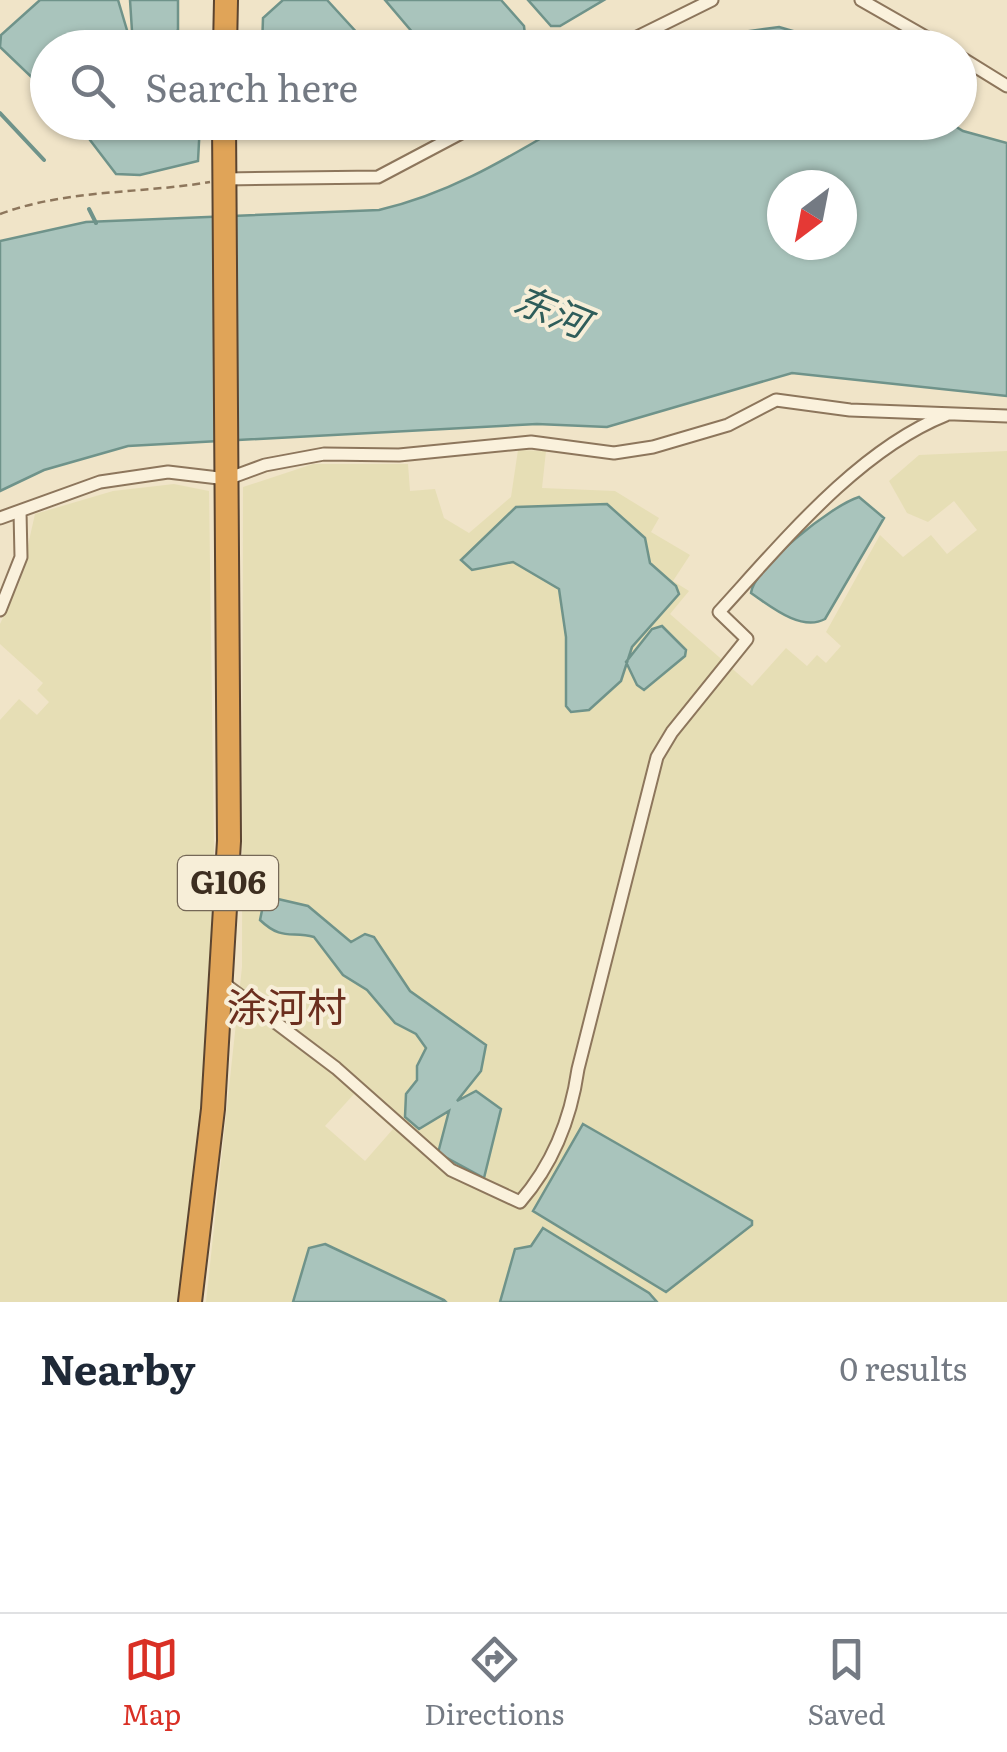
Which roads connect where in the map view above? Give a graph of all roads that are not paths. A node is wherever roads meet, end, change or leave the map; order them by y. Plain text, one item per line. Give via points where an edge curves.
1 (226, 0) edge
2 (712, 0) edge
3 (861, 0) edge
4 (225, 30) edge
5 (652, 30) edge
6 (914, 30) edge
7 (977, 67) edge
8 (1007, 86) edge
9 (224, 140) edge
10 (448, 140) edge
11 (223, 187) junction
12 (946, 415) junction
13 (1007, 416) edge
14 (226, 471) junction
15 (20, 511) junction
16 (0, 518) edge
17 (0, 610) edge
18 (222, 982) junction
19 (190, 1302) edge

1 - 4 highway
2 - 5 street
3 - 6 street
7 - 8 street
9 - 11 highway, G106
10 - 11 street via 378,177
11 - 14 highway, G106
12 - 13 street
12 - 14 street via 776,400 728,424 634,450 595,452 531,442 399,455 324,454
12 - 18 street via 903,434 828,498 719,612 748,639 657,757 572,1108 520,1202 442,1163 336,1068
14 - 15 street via 123,477
14 - 18 highway, G106 via 230,804
15 - 16 street
15 - 17 street via 21,557
18 - 19 highway, G106

